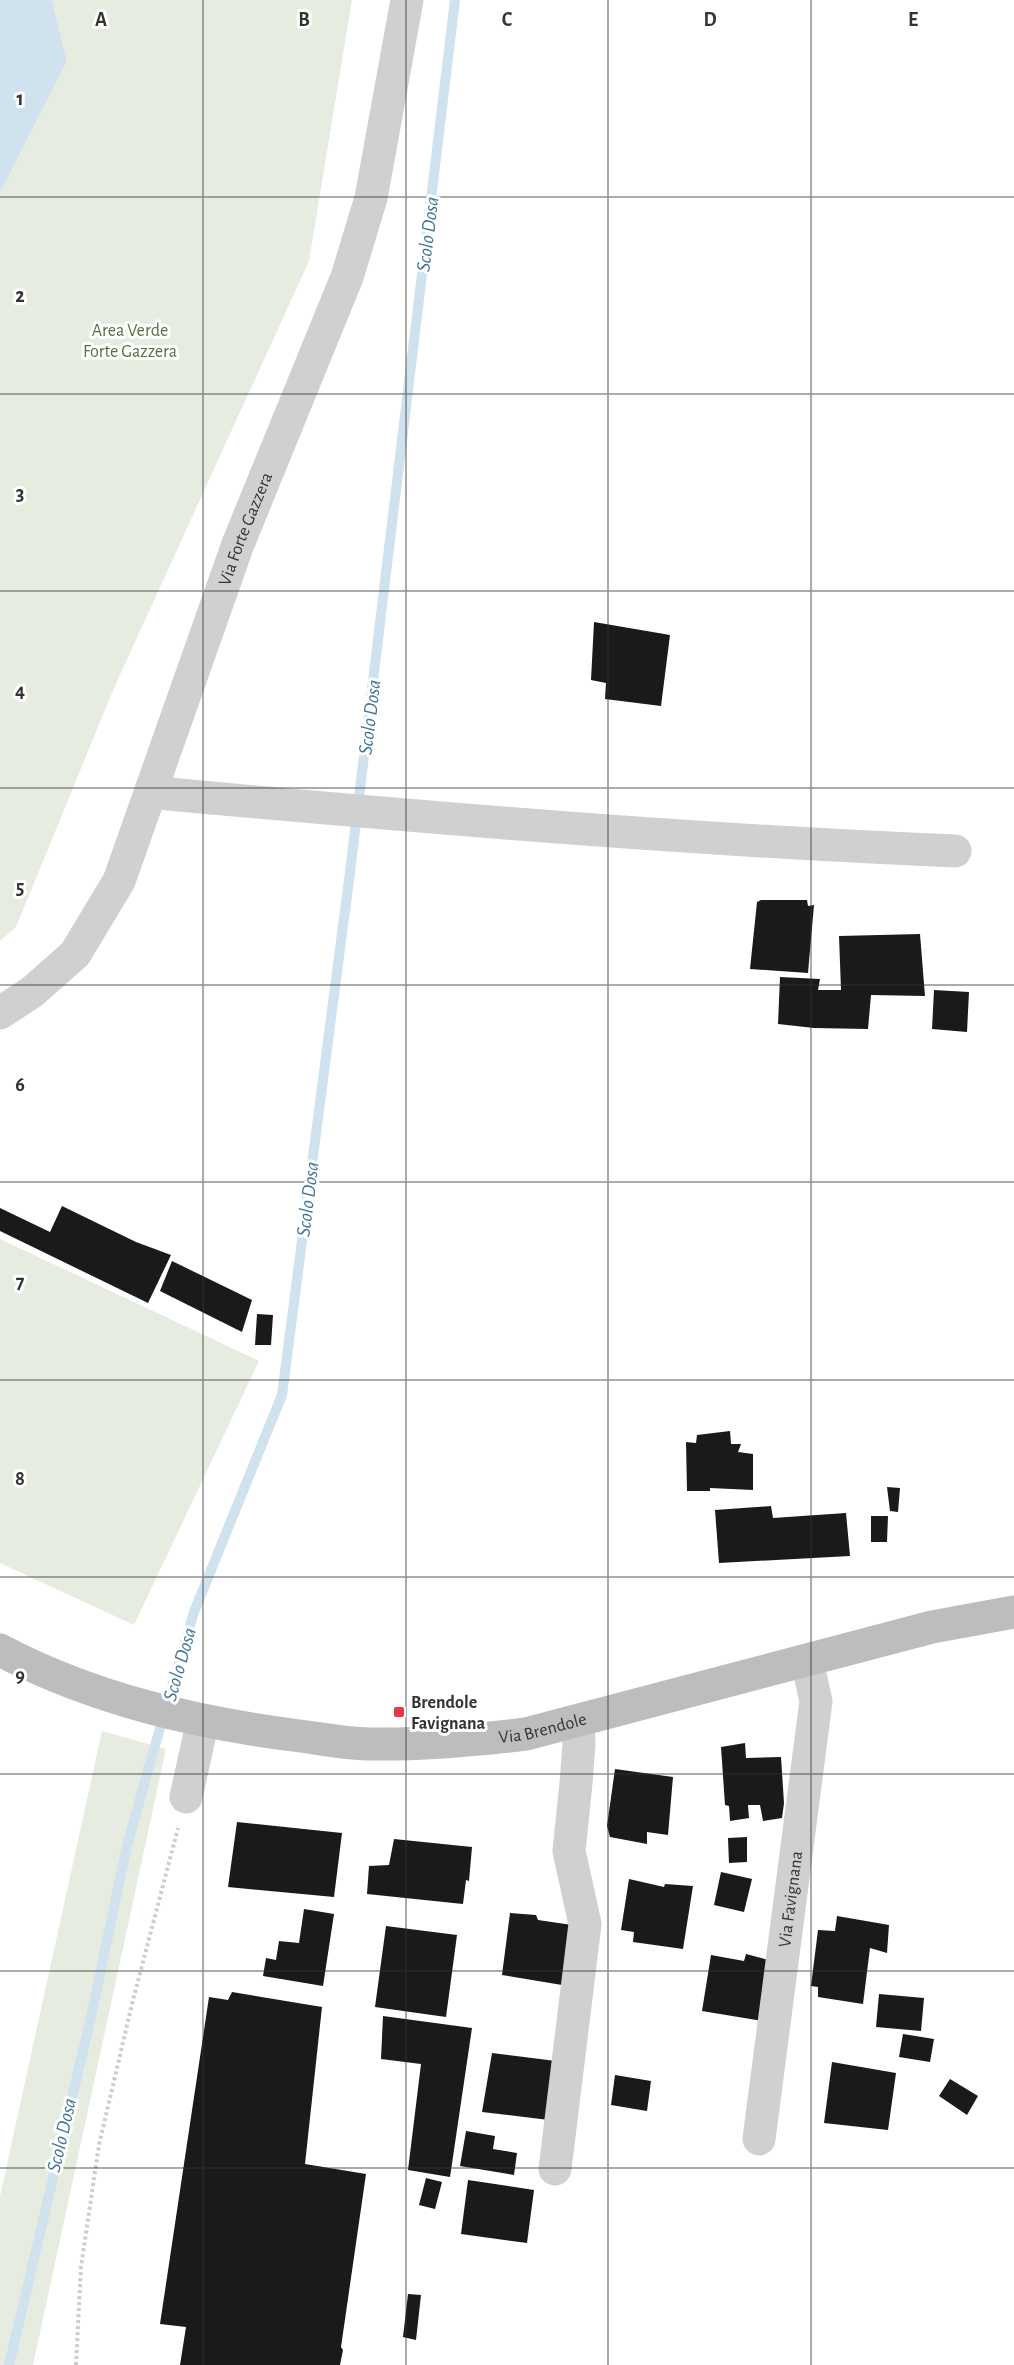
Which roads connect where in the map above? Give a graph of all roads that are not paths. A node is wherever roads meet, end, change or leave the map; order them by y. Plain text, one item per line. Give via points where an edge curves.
1 (407, 0) edge
2 (153, 790) junction
3 (955, 851) dead end
4 (0, 1013) edge
5 (1014, 1612) edge
6 (0, 1650) edge
7 (807, 1661) junction
8 (174, 1713) junction
9 (578, 1722) junction
10 (186, 1797) road end
11 (759, 2139) dead end
12 (555, 2169) dead end

1 - 2 street, Via Forte Gazzera via 371,198 347,277 238,544
2 - 3 street via 377,814 778,844
2 - 4 street, Via Forte Gazzera via 119,881 75,954 32,992
5 - 7 street, Via Brendole via 932,1627
6 - 8 street, Via Brendole via 88,1690
7 - 9 street, Via Brendole
7 - 11 street, Via Favignana via 816,1701
8 - 9 street, Via Brendole via 279,1733 370,1744 461,1742 526,1734
8 - 10 street
9 - 12 street via 578,1763 568,1851 585,1924

